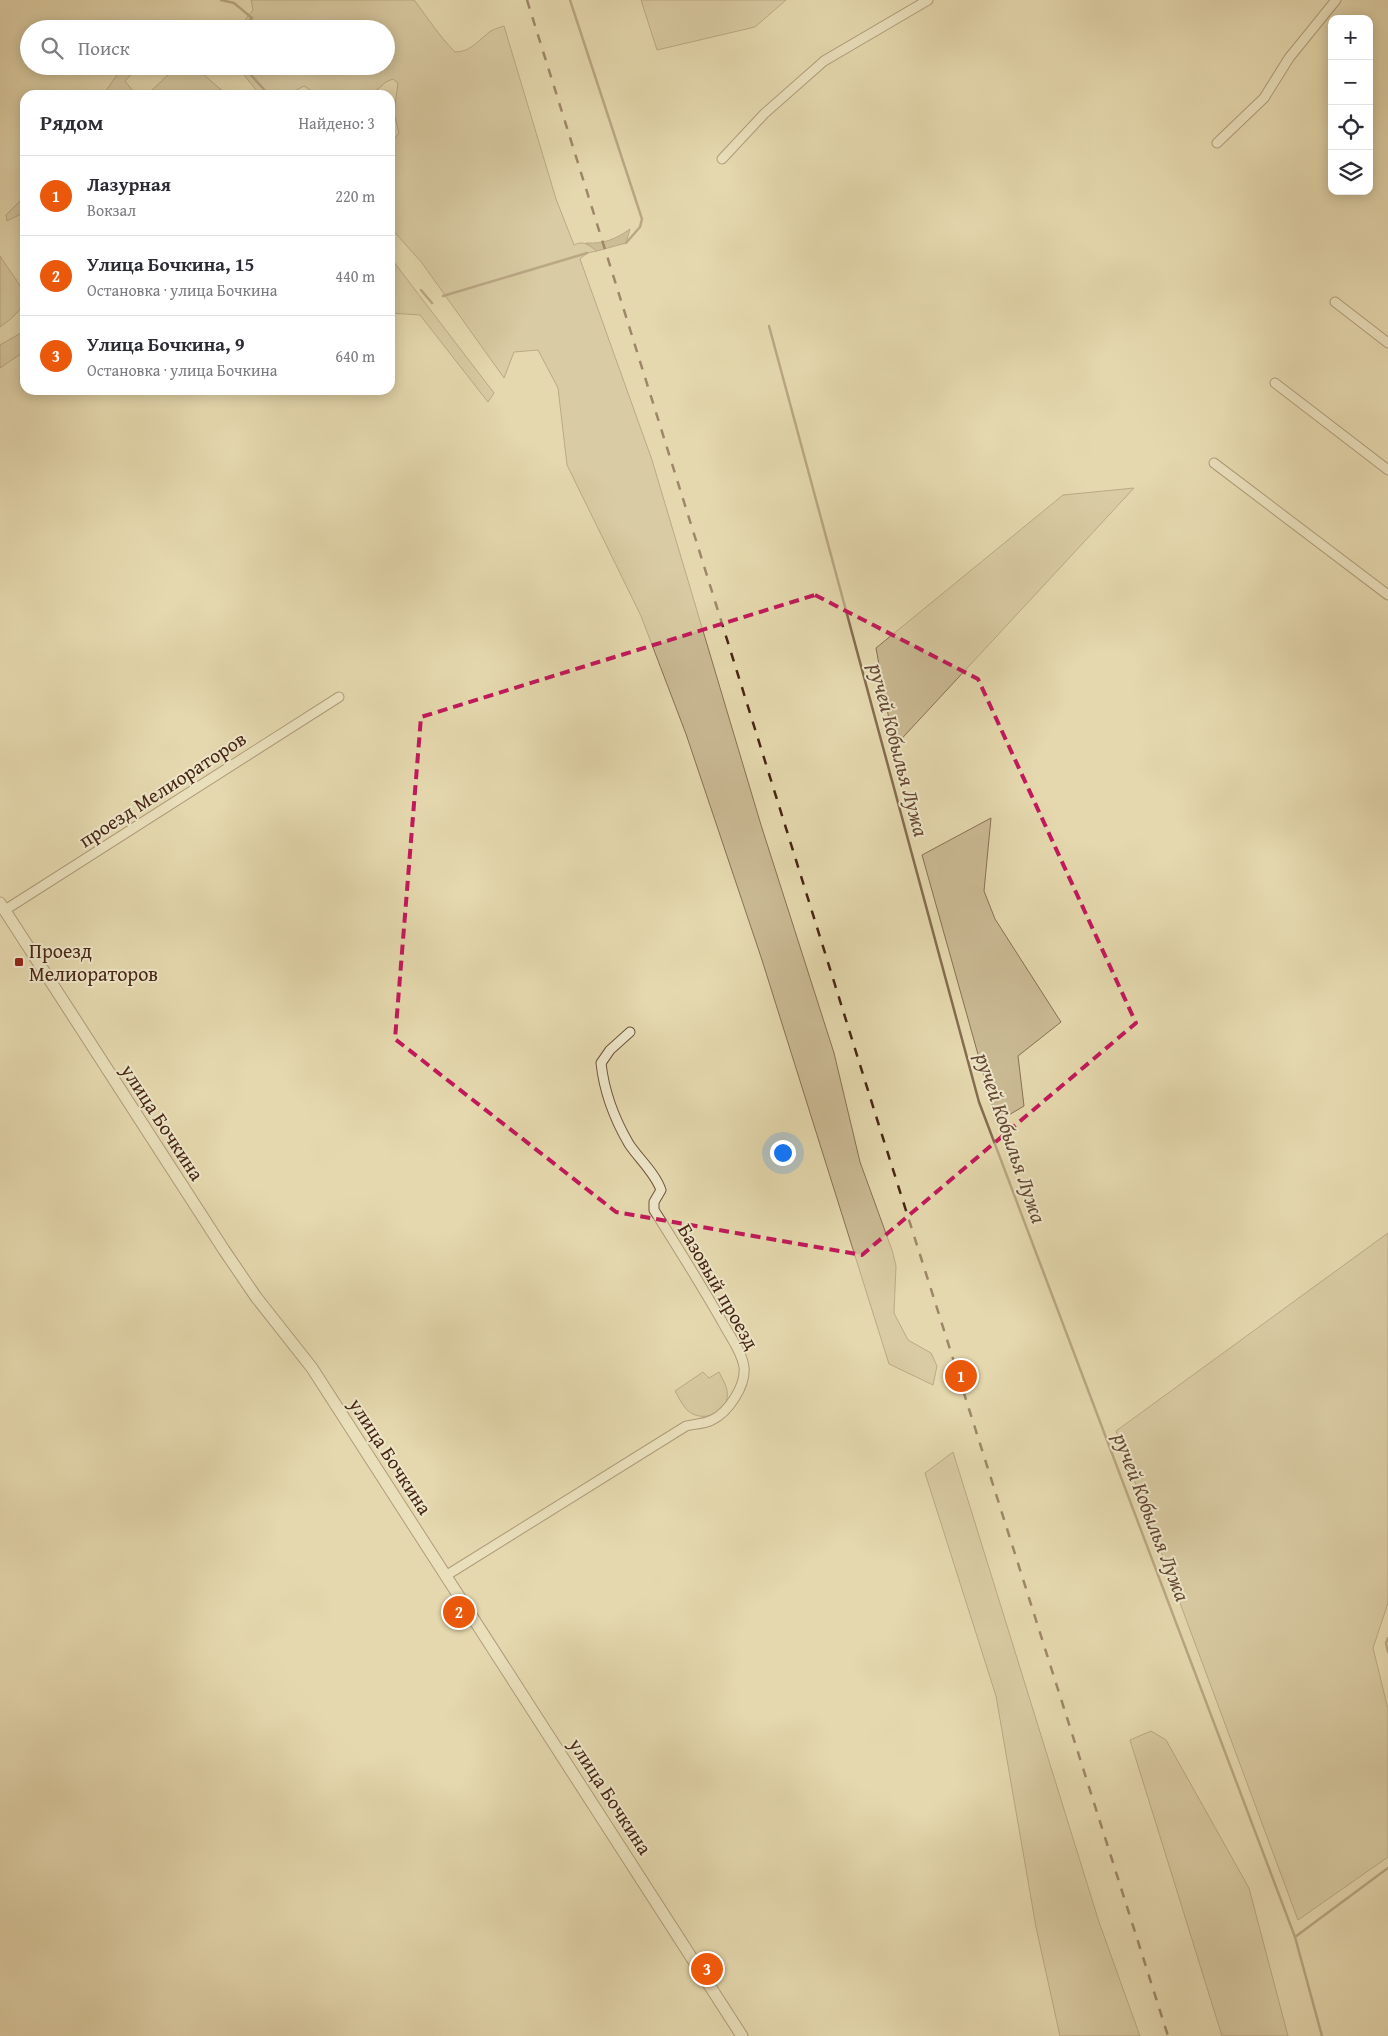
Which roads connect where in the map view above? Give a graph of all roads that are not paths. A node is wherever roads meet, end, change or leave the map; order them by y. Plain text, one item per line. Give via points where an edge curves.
1 (928, 0) edge
2 (1336, 0) edge
3 (1217, 143) dead end
4 (722, 159) dead end
5 (1335, 302) dead end
6 (1388, 343) edge
7 (1275, 383) dead end
8 (1214, 463) dead end
9 (1388, 470) edge
10 (1388, 595) edge
11 (339, 697) dead end
12 (2, 906) edge
13 (630, 1032) dead end
14 (447, 1576) junction
15 (742, 2036) edge

1 - 4 street via 824,61 764,114
2 - 3 street via 1289,58 1264,98
5 - 6 street
7 - 9 street
8 - 10 street
11 - 12 street, проезд Мелиораторов
12 - 14 street, улица Бочкина via 224,1250 312,1368
13 - 14 street, Базовый проезд via 600,1063 613,1111 629,1144 658,1182 660,1190 654,1210 702,1285 739,1352 744,1376 738,1392 713,1420 686,1426
14 - 15 street, улица Бочкина

